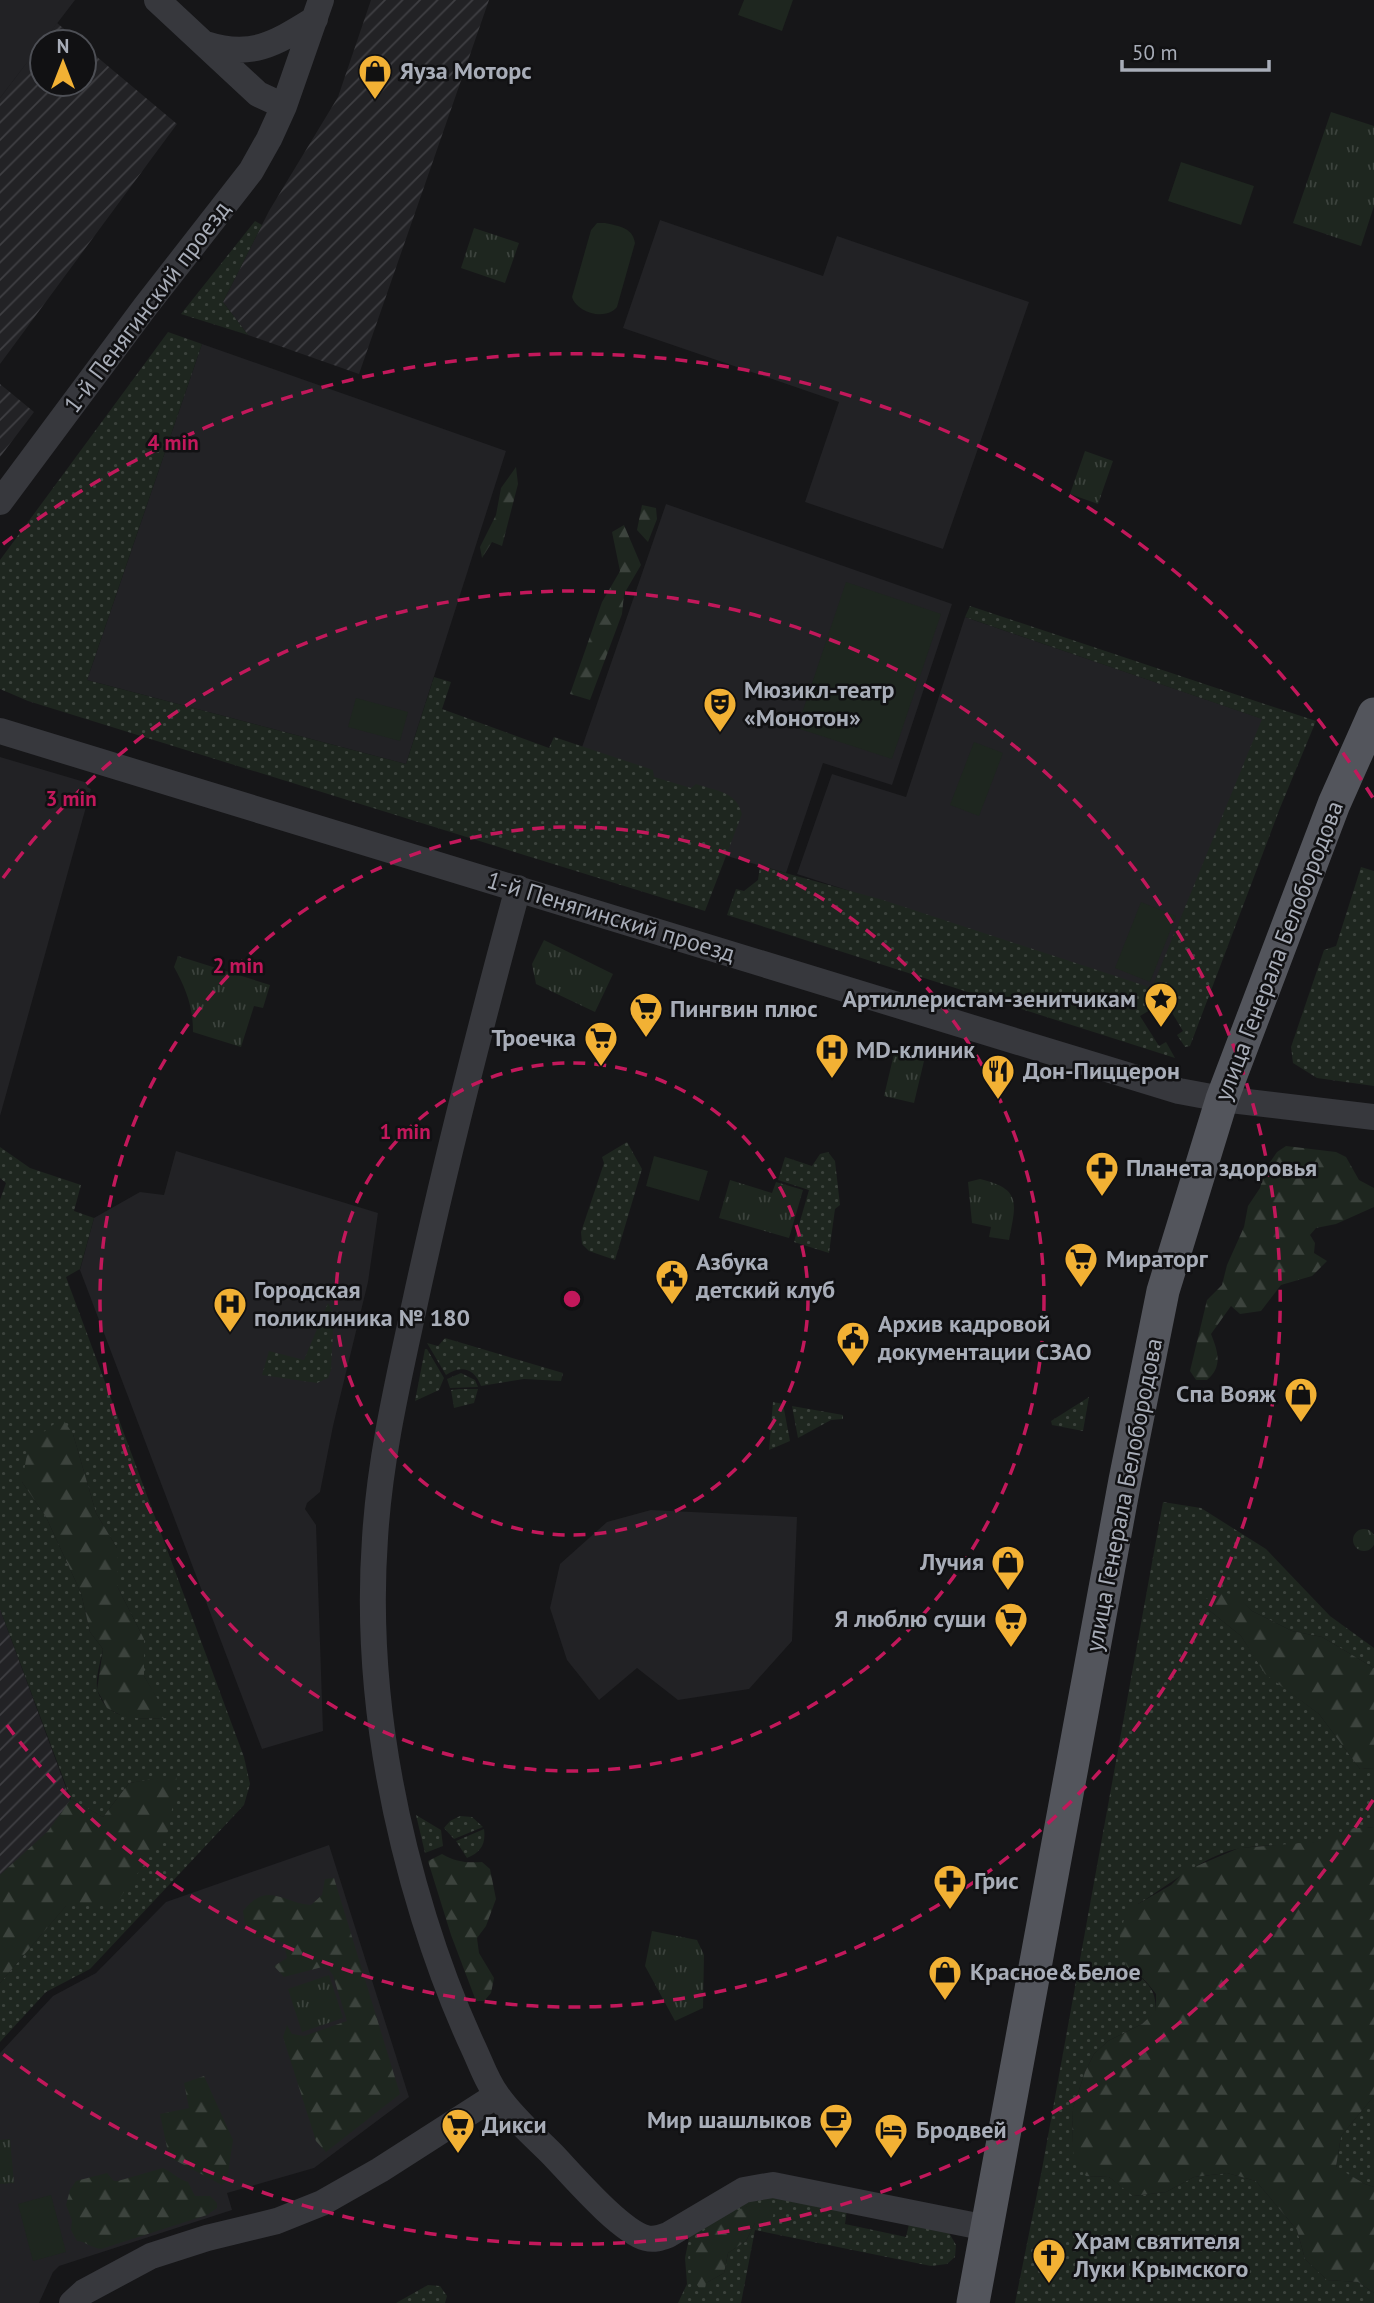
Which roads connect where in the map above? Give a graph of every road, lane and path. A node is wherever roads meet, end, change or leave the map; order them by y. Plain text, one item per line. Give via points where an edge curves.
1 (157, 0) edge
2 (318, 10) edge
3 (202, 43) junction
4 (284, 107) junction
5 (0, 502) edge
6 (1374, 714) edge
7 (0, 731) edge
8 (518, 888) junction
9 (1222, 1099) junction
10 (1374, 1117) edge
11 (497, 2095) junction
12 (987, 2228) junction
13 (72, 2303) edge
14 (973, 2303) edge

1 - 3 street
2 - 3 street via 287,37 261,48 240,52
2 - 4 street, 1-й Пенягинский проезд
3 - 4 street via 258,94
4 - 5 street, 1-й Пенягинский проезд via 251,171
6 - 9 main road, улица Генерала Белобородова via 1334,804
7 - 8 street, 1-й Пенягинский проезд
8 - 9 street, 1-й Пенягинский проезд via 1179,1091
8 - 11 street via 437,1203 394,1396 374,1542 378,1704 396,1814 439,1966
9 - 10 street, 1-й Пенягинский проезд
9 - 12 main road, улица Генерала Белобородова via 1163,1291 1147,1366
11 - 12 street via 628,2229 644,2237 667,2235 744,2190 773,2185
11 - 13 street via 322,2203 277,2221 151,2256
12 - 14 main road, улица Генерала Белобородова

